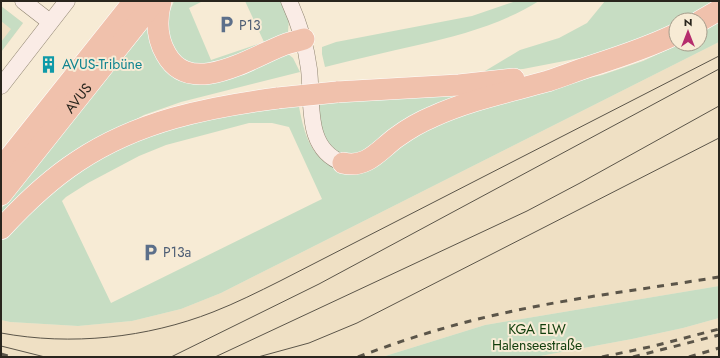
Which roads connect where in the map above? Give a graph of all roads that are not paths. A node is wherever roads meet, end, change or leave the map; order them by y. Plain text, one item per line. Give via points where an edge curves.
1 (23, 1) edge
2 (67, 1) edge
3 (122, 1) edge
4 (134, 1) edge
5 (155, 1) edge
6 (161, 1) edge
7 (289, 1) edge
8 (50, 22) junction
9 (668, 38) edge
10 (304, 39) junction
11 (95, 51) junction
12 (595, 65) junction
13 (1, 86) edge
14 (343, 163) joint
15 (1, 168) edge
16 (1, 195) edge
17 (1, 229) edge

1 - 8 main road
2 - 8 main road
3 - 11 highway via 108,21
4 - 11 highway
5 - 16 highway, AVUS
6 - 10 highway via 157,30 162,46 176,67 188,73 220,71 287,43
7 - 10 main road
8 - 13 main road
9 - 12 highway
10 - 14 main road via 316,136 321,148 333,159
11 - 15 highway, AVUS
12 - 14 highway via 448,110 397,136 373,157 356,164
12 - 17 highway, bridge via 459,85 337,92 234,103 188,114 156,123 112,141 78,161 48,183

